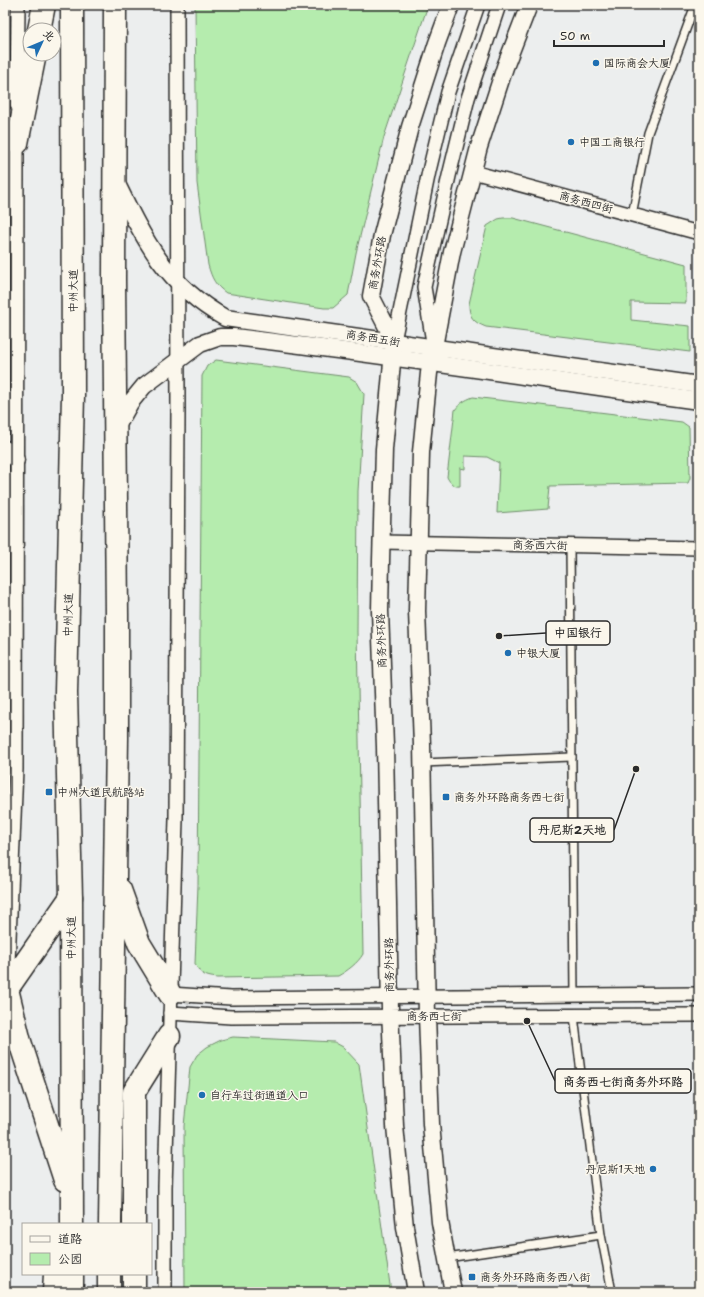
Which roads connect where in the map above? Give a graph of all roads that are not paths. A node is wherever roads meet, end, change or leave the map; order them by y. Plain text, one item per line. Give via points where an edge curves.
1 (18, 5) edge
2 (44, 5) edge
3 (72, 5) edge
4 (116, 5) edge
5 (177, 5) edge
6 (451, 5) edge
7 (478, 5) edge
8 (499, 5) edge
9 (529, 5) edge
10 (695, 5) edge
11 (41, 22) edge
12 (33, 62) edge
13 (17, 143) junction
14 (473, 172) junction
15 (114, 180) junction
16 (632, 215) junction
17 (699, 233) edge
18 (178, 282) junction
19 (434, 347) junction
20 (393, 349) junction
21 (178, 361) junction
22 (431, 363) junction
23 (699, 385) edge
24 (699, 401) edge
25 (115, 430) junction
26 (9, 456) edge
27 (381, 542) junction
28 (418, 543) junction
29 (570, 546) junction
30 (699, 548) edge
31 (572, 757) junction
32 (422, 763) junction
33 (115, 875) junction
34 (71, 897) junction
35 (6, 989) edge
36 (699, 994) edge
37 (574, 996) junction
38 (389, 997) junction
39 (426, 997) junction
40 (170, 1004) junction
41 (699, 1015) edge
42 (390, 1016) junction
43 (427, 1016) junction
44 (574, 1016) junction
45 (5, 1027) edge
46 (169, 1036) junction
47 (72, 1200) junction
48 (66, 1223) edge
49 (72, 1223) edge
50 (110, 1223) edge
51 (134, 1223) edge
52 (600, 1235) junction
53 (447, 1258) junction
54 (55, 1275) edge
55 (72, 1275) edge
56 (109, 1275) edge
57 (134, 1275) edge
58 (54, 1292) edge
59 (72, 1292) edge
60 (109, 1292) edge
61 (134, 1292) edge
62 (165, 1292) edge
63 (416, 1292) edge
64 (453, 1292) edge
65 (612, 1292) edge

1 - 13 street
2 - 11 highway
3 - 34 highway, 中州大道 via 73,395 66,692
4 - 15 highway
5 - 18 street
6 - 20 street, 商务外环路 via 410,127 374,276 371,296
7 - 20 street via 448,92 429,171
8 - 19 street via 468,98 424,287
9 - 14 street via 505,67
10 - 16 lane via 648,133
12 - 13 highway
13 - 26 street
14 - 16 street, 商务西四街
14 - 19 street via 452,252
15 - 18 street, 商务西五街 via 152,250
15 - 25 highway
16 - 17 street, 商务西四街
18 - 20 street, 商务西五街 via 209,309 225,318
18 - 21 street
19 - 20 street, 商务西五街
19 - 22 street
19 - 23 street, 商务西五街
20 - 21 street, 商务西五街 via 220,337 200,344
20 - 22 street, 商务西五街
20 - 27 street, 商务外环路 via 384,449
21 - 25 street, 商务西五街 via 144,386 130,403
21 - 40 street via 176,841
22 - 24 street, 商务西五街
22 - 28 street via 421,452
25 - 33 highway
26 - 35 street via 16,769
27 - 28 street, 商务西六街
27 - 38 street, 商务外环路 via 380,611
28 - 29 street, 商务西六街
28 - 32 street via 417,611
29 - 30 street, 商务西六街
29 - 31 lane
31 - 32 lane
31 - 37 lane
32 - 39 street
33 - 40 highway via 138,943
33 - 50 highway
34 - 35 highway
34 - 47 highway, 中州大道
35 - 45 street
35 - 47 highway via 20,1042
36 - 37 street, 商务西七街
37 - 39 street, 商务西七街
38 - 39 street, 商务西七街
38 - 40 street, 商务西七街 via 231,998
38 - 42 street, 商务外环路
39 - 43 street
40 - 42 street, 商务西七街 via 231,1017
40 - 46 street
41 - 44 street, 商务西七街
42 - 43 street, 商务西七街
42 - 63 street, 商务外环路 via 394,1126 405,1227
43 - 44 street, 商务西七街
43 - 53 street via 432,1132 440,1222
44 - 52 lane
46 - 51 highway via 134,1092
46 - 62 street
47 - 48 highway
47 - 49 highway, 中州大道
52 - 53 lane
52 - 65 lane
53 - 64 street
54 - 58 highway
55 - 59 highway
56 - 60 highway
57 - 61 highway

